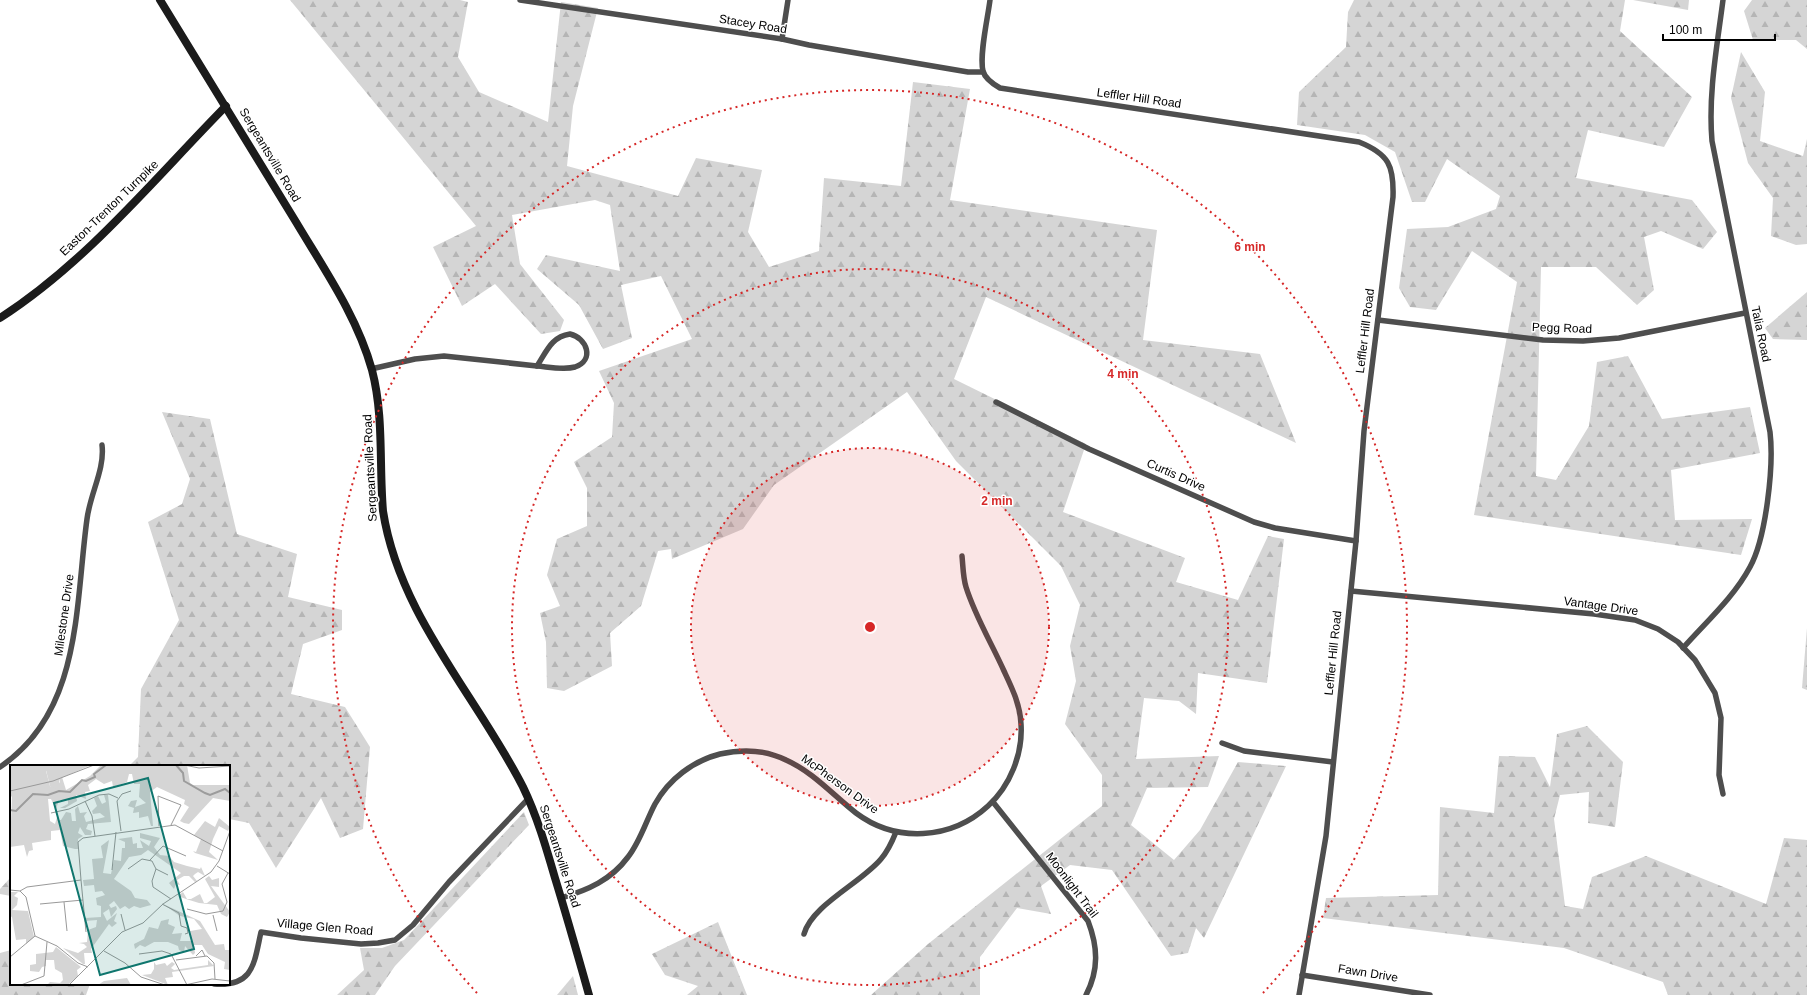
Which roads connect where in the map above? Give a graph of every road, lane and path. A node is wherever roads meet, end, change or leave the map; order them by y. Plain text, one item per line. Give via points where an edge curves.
1 (160, 0) edge
2 (520, 0) edge
3 (788, 0) edge
4 (990, 0) edge
5 (1723, 0) edge
6 (782, 39) junction
7 (983, 72) junction
8 (226, 106) junction
9 (1745, 313) junction
10 (0, 318) edge
11 (1378, 320) junction
12 (537, 366) junction
13 (371, 369) junction
14 (996, 402) dead end
15 (102, 445) dead end
16 (1356, 541) junction
17 (962, 556) dead end
18 (1351, 591) junction
19 (1683, 648) junction
20 (1222, 743) dead end
21 (1333, 762) junction
22 (0, 767) edge
23 (1723, 794) dead end
24 (528, 799) junction
25 (993, 802) junction
26 (896, 832) junction
27 (561, 898) junction
28 (804, 934) dead end
29 (1302, 975) junction
30 (230, 983) edge
31 (588, 995) edge
32 (1086, 995) edge
33 (1299, 995) edge
34 (1430, 995) edge

1 - 8 main road, Sergeantsville Road
2 - 6 street, Stacey Road
3 - 6 street
4 - 7 street
5 - 9 street, Talia Road via 1712,84 1711,135
6 - 7 street, Stacey Road
7 - 11 street, Leffler Hill Road via 991,83 1011,90 1359,142 1371,146 1388,161 1393,184
8 - 10 main road, Easton-Trenton Turnpike via 92,243 35,294
8 - 13 main road, Sergeantsville Road via 340,296 359,334
9 - 11 street, Pegg Road via 1620,338 1583,341 1543,340
9 - 19 street, Talia Road via 1772,444 1772,472 1761,534 1755,557 1744,577
11 - 16 street, Leffler Hill Road via 1362,450
12 - 12 street via 576,367 585,359 586,346 577,336 559,336 552,342
12 - 13 street via 444,356 415,359
13 - 24 main road, Sergeantsville Road via 380,415 383,511 397,567 424,623 513,769
14 - 16 street, Curtis Drive via 1089,449 1254,522 1275,528
15 - 22 street, Milestone Drive via 103,454 88,508 72,647 62,684 39,729 23,748
16 - 18 street, Leffler Hill Road
17 - 25 street, McPherson Drive via 966,588 1017,699 1021,724 1020,747 1013,770
18 - 19 street, Vantage Drive via 1635,620 1658,629
18 - 21 street, Leffler Hill Road
19 - 23 street, Vantage Drive via 1703,670 1715,693 1721,718 1719,775
20 - 21 street via 1244,751
21 - 29 street, Leffler Hill Road via 1323,856
24 - 27 main road, Sergeantsville Road
24 - 30 street, Village Glen Road via 448,882 401,936 388,942 361,944 261,932 253,966 246,976 236,983
25 - 26 street, McPherson Drive via 972,820 952,830 930,834
25 - 32 street, Moonlight Trail via 1088,921 1093,935 1096,962
26 - 27 street, McPherson Drive via 857,814 807,772 788,760 758,752 726,753 694,764 674,780 656,803 629,857 611,876 588,889
26 - 28 street via 880,860 811,918
27 - 31 main road, Sergeantsville Road
29 - 33 street, Leffler Hill Road
29 - 34 street, Fawn Drive

